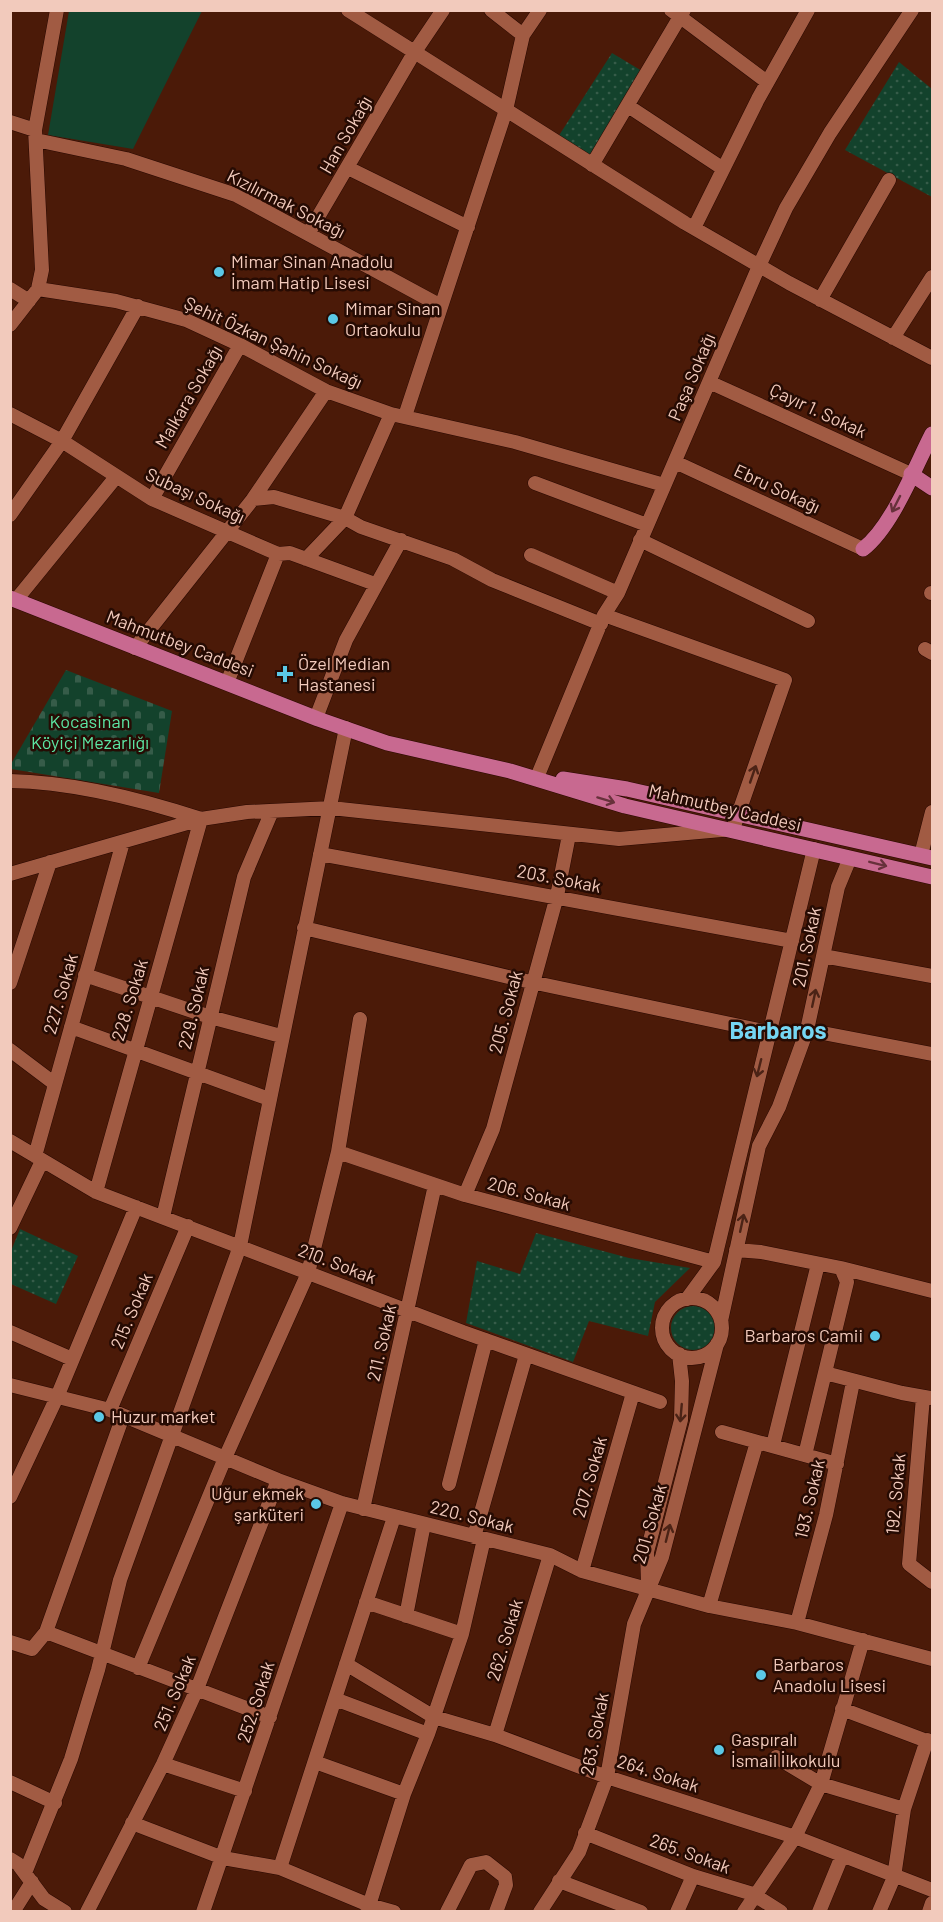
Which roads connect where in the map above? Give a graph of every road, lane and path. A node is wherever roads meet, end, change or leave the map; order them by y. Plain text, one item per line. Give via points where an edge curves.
1 (57, 10) edge
2 (348, 10) edge
3 (443, 10) edge
4 (491, 10) edge
5 (540, 10) edge
6 (808, 10) edge
7 (912, 10) edge
8 (678, 13) edge
9 (523, 35) junction
10 (414, 53) junction
11 (767, 82) junction
12 (628, 106) junction
13 (506, 110) junction
14 (10, 123) edge
15 (35, 135) junction
16 (592, 165) junction
17 (348, 168) junction
18 (722, 168) junction
19 (890, 180) dead end
20 (468, 227) junction
21 (694, 228) junction
22 (308, 234) junction
23 (759, 266) junction
24 (933, 277) edge
25 (38, 288) junction
26 (10, 289) edge
27 (29, 300) junction
28 (820, 300) junction
29 (138, 306) junction
30 (441, 306) junction
31 (10, 325) edge
32 (893, 338) junction
33 (240, 345) junction
34 (933, 358) edge
35 (709, 382) junction
36 (326, 391) junction
37 (10, 414) edge
38 (398, 415) junction
39 (933, 434) edge
40 (62, 441) junction
41 (675, 462) junction
42 (911, 474) junction
43 (116, 477) junction
44 (535, 483) dead end
45 (664, 485) junction
46 (933, 488) edge
47 (152, 499) junction
48 (253, 499) junction
49 (10, 515) edge
50 (345, 518) junction
51 (647, 525) junction
52 (227, 530) junction
53 (401, 540) junction
54 (640, 540) junction
55 (864, 549) joint
56 (278, 555) junction
57 (531, 555) dead end
58 (306, 559) junction
59 (375, 584) junction
60 (618, 593) junction
61 (13, 599) edge
62 (602, 620) junction
63 (808, 621) dead end
64 (135, 648) junction
65 (227, 683) junction
66 (316, 718) junction
67 (346, 728) junction
68 (510, 771) junction
69 (538, 775) junction
70 (10, 781) edge
71 (331, 808) junction
72 (272, 811) junction
73 (933, 812) edge
74 (201, 819) junction
75 (736, 823) junction
76 (569, 835) junction
77 (123, 842) junction
78 (814, 849) junction
79 (320, 854) junction
80 (927, 857) edge
81 (850, 858) junction
82 (50, 862) junction
83 (10, 874) edge
84 (917, 874) junction
85 (933, 877) edge
86 (557, 896) junction
87 (304, 928) junction
88 (792, 941) junction
89 (823, 956) junction
90 (85, 975) junction
91 (933, 976) edge
92 (532, 982) junction
93 (10, 983) edge
94 (151, 997) junction
95 (210, 1017) junction
96 (360, 1019) dead end
97 (71, 1027) junction
98 (807, 1030) junction
99 (768, 1032) junction
100 (281, 1036) junction
101 (10, 1050) edge
102 (134, 1050) junction
103 (933, 1054) edge
104 (197, 1073) junction
105 (55, 1084) junction
106 (269, 1099) junction
107 (10, 1141) edge
108 (338, 1152) junction
109 (39, 1159) junction
110 (435, 1185) junction
111 (96, 1192) junction
112 (465, 1195) junction
113 (136, 1207) junction
114 (163, 1217) junction
115 (188, 1226) junction
116 (10, 1228) edge
117 (240, 1246) junction
118 (736, 1250) junction
119 (714, 1262) junction
120 (818, 1264) junction
121 (841, 1268) junction
122 (308, 1273) junction
123 (933, 1291) edge
124 (687, 1299) junction
125 (408, 1311) junction
126 (721, 1321) junction
127 (10, 1332) edge
128 (486, 1340) junction
129 (717, 1344) junction
130 (678, 1354) junction
131 (526, 1355) junction
132 (72, 1359) junction
133 (825, 1373) junction
134 (853, 1382) junction
135 (10, 1385) edge
136 (633, 1393) junction
137 (57, 1397) junction
138 (928, 1397) edge
139 (660, 1402) dead end
140 (116, 1413) junction
141 (722, 1432) dead end
142 (172, 1436) junction
143 (757, 1442) junction
144 (773, 1445) junction
145 (804, 1455) junction
146 (225, 1458) junction
147 (837, 1464) junction
148 (278, 1480) junction
149 (449, 1484) dead end
150 (10, 1497) edge
151 (342, 1503) junction
152 (363, 1509) junction
153 (394, 1517) junction
154 (424, 1524) junction
155 (479, 1538) junction
156 (550, 1555) junction
157 (582, 1572) junction
158 (933, 1582) edge
159 (648, 1588) junction
160 (366, 1602) junction
161 (710, 1606) junction
162 (406, 1616) junction
163 (797, 1623) junction
164 (46, 1632) junction
165 (462, 1634) junction
166 (863, 1640) junction
167 (10, 1642) edge
168 (102, 1654) junction
169 (933, 1659) edge
170 (346, 1664) junction
171 (138, 1668) junction
172 (197, 1689) junction
173 (335, 1699) junction
174 (842, 1709) junction
175 (270, 1716) junction
176 (434, 1716) junction
177 (428, 1734) junction
178 (495, 1735) junction
179 (930, 1741) edge
180 (776, 1757) dead end
181 (315, 1762) junction
182 (163, 1764) junction
183 (607, 1777) junction
184 (10, 1782) edge
185 (821, 1784) junction
186 (245, 1791) junction
187 (404, 1794) junction
188 (56, 1803) junction
189 (904, 1809) junction
190 (132, 1823) junction
191 (585, 1833) junction
192 (795, 1837) junction
193 (842, 1856) junction
194 (223, 1858) junction
195 (10, 1859) edge
196 (280, 1868) junction
197 (693, 1876) junction
198 (894, 1877) junction
199 (29, 1878) junction
200 (560, 1881) junction
201 (933, 1890) edge
202 (753, 1894) junction
203 (933, 1903) edge
204 (368, 1908) edge
205 (13, 1911) edge
206 (65, 1911) edge
207 (87, 1911) edge
208 (203, 1911) edge
209 (394, 1911) edge
210 (447, 1911) edge
211 (496, 1911) edge
212 (540, 1911) edge
213 (641, 1911) edge
214 (677, 1911) edge
215 (744, 1911) edge
216 (781, 1911) edge
217 (819, 1911) edge
218 (879, 1911) edge
219 (929, 1911) edge

1 - 15 street
2 - 10 street
3 - 10 street, Han Sokağı
4 - 9 street
5 - 9 street
6 - 11 street
7 - 23 street, Paşa Sokağı via 830,133 786,208
8 - 11 street
8 - 12 street
9 - 13 street
10 - 13 street
10 - 17 street, Han Sokağı
11 - 18 street
12 - 16 street
12 - 18 street
13 - 16 street
13 - 20 street
14 - 15 street, Kızılırmak Sokağı
15 - 22 street, Kızılırmak Sokağı via 188,177 236,195
15 - 25 street via 42,270
16 - 21 street
17 - 20 street
17 - 22 street, Han Sokağı
18 - 21 street
19 - 28 street
20 - 30 street
21 - 23 street
22 - 30 street, Kızılırmak Sokağı
23 - 28 street
23 - 35 street, Paşa Sokağı
24 - 32 street
25 - 27 street
25 - 29 street, Şehit Özkan Şahin Sokağı
26 - 27 street
27 - 31 street
28 - 32 street
29 - 33 street, Şehit Özkan Şahin Sokağı via 186,320
29 - 40 street
30 - 38 street
32 - 34 street
33 - 36 street, Şehit Özkan Şahin Sokağı
33 - 47 street, Malkara Sokağı
35 - 41 street, Paşa Sokağı
35 - 42 street, Çayır 1. Sokak
36 - 38 street, Şehit Özkan Şahin Sokağı
36 - 48 street
37 - 40 street, Subaşı Sokağı
38 - 45 street, Şehit Özkan Şahin Sokağı via 588,461
38 - 50 street
39 - 42 main road
40 - 43 street, Subaşı Sokağı
40 - 49 street
41 - 45 street, Paşa Sokağı
41 - 55 street, Ebru Sokağı
42 - 46 main road
42 -> 55 main road via 885,525
43 - 47 street, Subaşı Sokağı
43 - 61 street
44 - 51 street
45 - 51 street, Paşa Sokağı
47 - 52 street, Subaşı Sokağı
48 - 50 street via 274,497
48 - 52 street
50 - 53 street
50 - 58 street
51 - 54 street, Paşa Sokağı
52 - 56 street, Subaşı Sokağı
52 - 64 street
53 - 59 street
53 - 62 street via 453,559 492,580
54 - 60 street, Paşa Sokağı
54 - 63 street
56 - 58 street, Subaşı Sokağı via 290,553
56 - 65 street
57 - 60 street
58 - 59 street, Subaşı Sokağı
59 - 66 street via 345,640
60 - 62 street, Paşa Sokağı
61 - 64 main road, Mahmutbey Caddesi
62 - 69 street, Paşa Sokağı
75 -> 62 street via 785,680
64 - 65 main road, Mahmutbey Caddesi
65 - 66 main road, Mahmutbey Caddesi
66 - 67 main road, Mahmutbey Caddesi
67 - 68 main road, Mahmutbey Caddesi via 387,743
67 - 71 street
68 - 69 main road, Mahmutbey Caddesi
68 -> 75 main road, Mahmutbey Caddesi via 625,806
69 - 75 main road, Mahmutbey Caddesi via 627,789
70 - 74 street via 39,782 163,806
71 - 72 street
71 - 76 street
71 - 79 street
72 - 74 street
72 - 95 street, 229. Sokak via 244,878
73 - 80 street
74 - 77 street
74 - 94 street, 228. Sokak
75 - 76 street via 619,839
75 - 78 main road, Mahmutbey Caddesi
75 - 80 main road, Mahmutbey Caddesi via 820,831
76 - 86 street, 205. Sokak
77 - 82 street
77 - 90 street, 227. Sokak
78 - 81 main road, Mahmutbey Caddesi
78 - 88 street, 201. Sokak
79 - 86 street, 203. Sokak
79 - 87 street
80 - 84 main road
81 -> 84 main road, Mahmutbey Caddesi
81 - 89 street, 201. Sokak via 838,887
82 - 83 street
82 - 93 street
84 - 85 main road, Mahmutbey Caddesi
86 - 88 street, 203. Sokak
86 - 92 street, 205. Sokak
87 - 92 street
87 - 100 street
88 - 99 street, 201. Sokak
89 - 91 street
98 -> 89 street, 201. Sokak
90 - 94 street
90 - 97 street, 227. Sokak
92 - 99 street
92 - 112 street, 205. Sokak via 493,1129
94 - 95 street
94 - 102 street, 228. Sokak
95 - 100 street
95 - 104 street, 229. Sokak
96 - 108 street
97 - 102 street
97 - 105 street, 227. Sokak
98 - 103 street
118 -> 98 street, 201. Sokak via 759,1146 779,1107
99 -> 119 street, 201. Sokak
100 - 106 street
101 - 105 street
102 - 104 street
102 - 111 street, 228. Sokak
104 - 106 street
104 - 114 street, 229. Sokak
105 - 109 street, 227. Sokak
106 - 117 street
107 - 109 street, 210. Sokak
108 - 110 street, 206. Sokak
108 - 122 street
109 - 111 street, 210. Sokak
109 - 116 street, 227. Sokak
110 - 112 street, 206. Sokak
110 - 125 street, 211. Sokak
111 - 113 street, 210. Sokak
112 - 119 street, 206. Sokak
113 - 114 street, 210. Sokak
113 - 132 street
114 - 115 street, 210. Sokak
115 - 117 street, 210. Sokak
115 - 140 street, 215. Sokak
117 - 122 street, 210. Sokak
117 - 142 street
118 - 120 street
118 - 126 street, 201. Sokak
119 - 124 street, 201. Sokak
120 - 121 street
120 - 144 street
121 - 123 street
121 - 133 street via 847,1282
122 - 125 street, 210. Sokak
122 - 146 street
124 - 126 street via 711,1305
124 - 130 street, 201. Sokak via 675,1304 664,1320 665,1340
125 - 128 street, 210. Sokak
125 - 152 street, 211. Sokak
126 - 129 street, 201. Sokak
127 - 132 street
128 - 131 street, 210. Sokak
128 - 149 street
129 - 130 street via 698,1357
159 -> 129 street, 201. Sokak via 662,1557
130 -> 159 street, 201. Sokak via 681,1420 647,1552
131 - 136 street, 210. Sokak
131 - 155 street
132 - 137 street
133 - 134 street
133 - 145 street
134 - 138 street
134 - 147 street, 193. Sokak
135 - 137 street, 220. Sokak
136 - 139 street, 210. Sokak
136 - 157 street, 207. Sokak
137 - 140 street, 220. Sokak
137 - 150 street
138 - 158 street, 192. Sokak via 909,1564
140 - 142 street, 220. Sokak
140 - 164 street, 215. Sokak
141 - 143 street
142 - 146 street, 220. Sokak
142 - 168 street via 120,1580
143 - 144 street
143 - 161 street
144 - 145 street
145 - 147 street
146 - 148 street, 220. Sokak
146 - 171 street
147 - 163 street, 193. Sokak
148 - 151 street, 220. Sokak
148 - 172 street, 251. Sokak
151 - 152 street, 220. Sokak
151 - 175 street, 252. Sokak
152 - 153 street, 220. Sokak
153 - 154 street, 220. Sokak
153 - 160 street
154 - 155 street, 220. Sokak
154 - 162 street
155 - 156 street, 220. Sokak
155 - 165 street
156 - 157 street, 220. Sokak
156 - 178 street, 262. Sokak
157 - 159 street, 220. Sokak
159 - 161 street, 220. Sokak
159 - 183 street, 263. Sokak via 634,1624
160 - 162 street
160 - 170 street
161 - 163 street, 220. Sokak
162 - 165 street
163 - 166 street, 220. Sokak
164 - 167 street via 32,1649
164 - 168 street
165 - 176 street
166 - 169 street, 220. Sokak
166 - 174 street
168 - 171 street
168 - 188 street
170 - 173 street
170 - 176 street, 264. Sokak
171 - 172 street
172 - 175 street
172 - 182 street, 251. Sokak
173 - 177 street
173 - 181 street
174 - 179 street
174 - 185 street
175 - 186 street, 252. Sokak
176 - 177 street
176 - 178 street, 264. Sokak
177 - 187 street
178 - 183 street, 264. Sokak
179 - 189 street
180 - 185 street
181 - 187 street
181 - 196 street
182 - 186 street
182 - 190 street, 251. Sokak
183 - 191 street, 263. Sokak
183 - 192 street, 264. Sokak
184 - 188 street
185 - 189 street
185 - 192 street
186 - 194 street, 252. Sokak
187 - 204 street
188 - 199 street
189 - 198 street
190 - 194 street
190 - 207 street, 251. Sokak
191 - 197 street, 265. Sokak
191 - 200 street, 263. Sokak via 579,1852
192 - 193 street, 264. Sokak
192 - 202 street
193 - 198 street, 264. Sokak
193 - 217 street
194 - 196 street
194 - 208 street, 252. Sokak
195 - 199 street
196 - 204 street
197 - 202 street, 265. Sokak
197 - 214 street
198 - 201 street, 264. Sokak
198 - 218 street
199 - 205 street
199 - 206 street via 44,1899
200 - 212 street, 263. Sokak
200 - 213 street
202 - 215 street
202 - 216 street, 265. Sokak
203 - 219 street
204 - 209 street
210 - 211 street via 471,1865 486,1863 505,1877 506,1885

